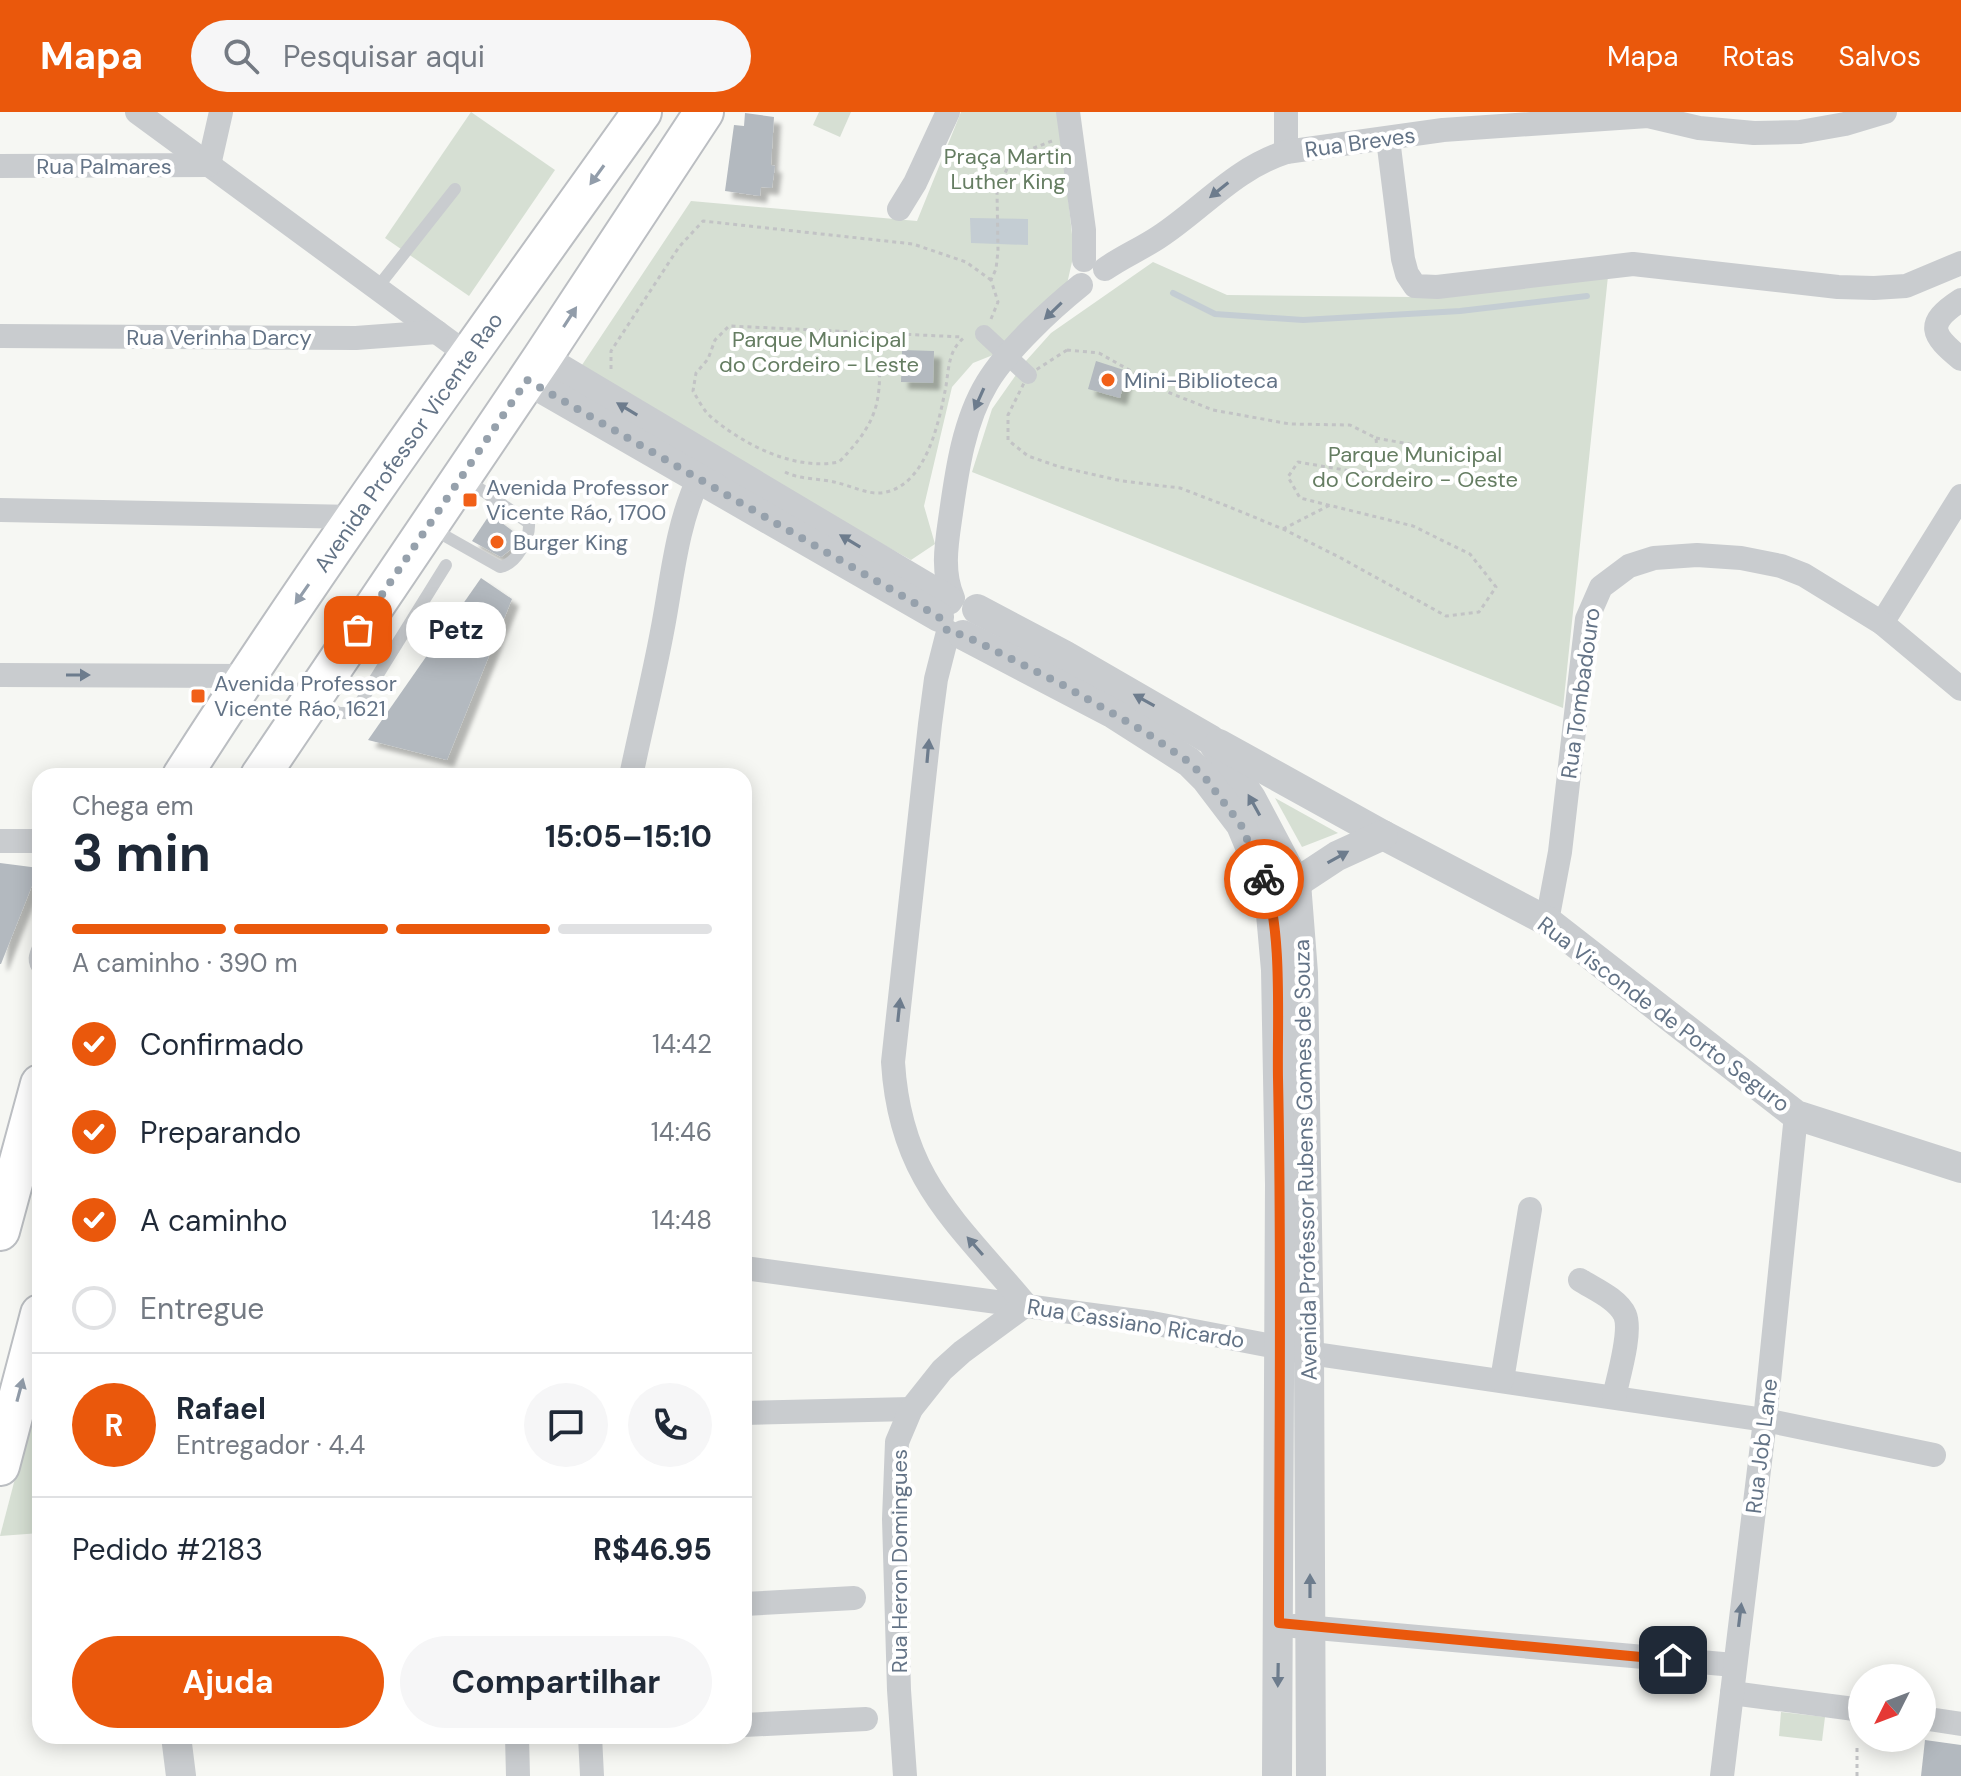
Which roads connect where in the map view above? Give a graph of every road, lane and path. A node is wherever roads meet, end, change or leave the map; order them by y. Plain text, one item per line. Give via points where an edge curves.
1 (137, 112) edge
2 (221, 112) edge
3 (642, 112) edge
4 (704, 112) edge
5 (948, 112) edge
6 (1286, 112) edge
7 (1885, 112) edge
8 (1650, 114) edge
9 (1542, 117) edge
10 (1070, 124) edge
11 (1388, 139) junction
12 (1286, 152) junction
13 (209, 165) junction
14 (0, 166) edge
15 (455, 189) dead end
16 (899, 209) dead end
17 (1961, 263) edge
18 (1095, 264) junction
19 (991, 280) junction
20 (377, 288) junction
21 (1961, 300) edge
22 (437, 332) junction
23 (879, 333) junction
24 (984, 334) junction
25 (0, 336) edge
26 (963, 337) junction
27 (468, 355) junction
28 (1007, 356) junction
29 (1961, 359) edge
30 (535, 369) junction
31 (1028, 375) junction
32 (616, 379) dead end
33 (1376, 438) junction
34 (1414, 445) dead end
35 (778, 468) dead end
36 (462, 476) junction
37 (699, 478) junction
38 (1961, 496) edge
39 (1331, 504) junction
40 (0, 510) edge
41 (356, 517) junction
42 (428, 527) junction
43 (1283, 529) junction
44 (446, 565) dead end
45 (955, 615) junction
46 (1882, 623) junction
47 (1931, 663) junction
48 (1961, 664) edge
49 (0, 675) edge
50 (245, 676) junction
51 (1961, 689) edge
52 (312, 698) junction
53 (1211, 740) junction
54 (187, 768) edge
55 (265, 768) edge
56 (633, 768) edge
57 (1383, 835) junction
58 (0, 841) edge
59 (32, 841) edge
60 (1296, 883) junction
61 (1547, 921) junction
62 (1288, 930) junction
63 (1290, 971) junction
64 (32, 1107) edge
65 (1796, 1115) junction
66 (1961, 1168) edge
67 (6, 1182) edge
68 (1530, 1209) dead end
69 (0, 1231) edge
70 (752, 1269) edge
71 (1580, 1280) dead end
72 (1026, 1305) junction
73 (32, 1344) edge
74 (1279, 1346) junction
75 (1309, 1353) junction
76 (1502, 1380) junction
77 (1614, 1397) junction
78 (911, 1409) junction
79 (752, 1413) edge
80 (1765, 1420) junction
81 (1934, 1455) dead end
82 (0, 1466) edge
83 (854, 1598) dead end
84 (752, 1604) edge
85 (1279, 1623) junction
86 (1310, 1628) junction
87 (1734, 1665) junction
88 (1732, 1693) junction
89 (1848, 1708) edge
90 (866, 1719) dead end
91 (1936, 1720) edge
92 (1961, 1724) edge
93 (752, 1725) edge
94 (177, 1744) edge
95 (517, 1744) edge
96 (590, 1744) edge
97 (1857, 1752) edge
98 (181, 1776) edge
99 (518, 1776) edge
100 (592, 1776) edge
101 (905, 1776) edge
102 (1277, 1776) edge
103 (1311, 1776) edge
104 (1722, 1776) edge
105 (1857, 1776) edge

1 - 13 street
2 - 13 street
3 -> 27 main road, Avenida Professor Vicente Rao
30 -> 4 main road
5 - 16 street
6 - 12 street
7 - 8 street, Rua Breves via 1800,132 1754,133 1699,128
8 - 9 street, Rua Breves
9 - 11 street, Rua Breves
10 - 18 street via 1084,230
10 - 19 path via 1013,156 997,190 998,251
11 - 12 street, Rua Breves
11 - 17 street via 1403,259 1412,283 1422,288 1633,264 1874,288 1906,286
12 -> 18 street, Rua Breves via 1240,172 1158,238
13 - 14 street, Rua Palmares
13 - 20 street
15 - 20 lane
18 -> 28 street via 1075,271 1081,285
19 - 24 path via 998,302
19 - 32 path via 966,262 913,244 703,221 679,247 611,351
20 - 22 street
21 - 29 street via 1937,323 1935,333
22 - 25 street, Rua Verinha Darcy via 356,338
22 - 27 street
23 - 23 path via 729,326 696,373 693,391 709,416 762,449 798,462 839,462 872,422 881,385
23 - 26 path
24 - 26 path
24 - 28 street
26 - 35 path via 951,353 928,454 917,472 896,489 878,493 792,476
27 - 41 main road, Avenida Professor Vicente Rao
28 - 31 street
28 -> 45 street via 987,382 964,442 945,572
30 - 36 main road
30 - 37 street, Avenida Professor Rubens Gomes de Souza
45 -> 30 street, Avenida Professor Rubens Gomes de Souza
31 - 33 path via 1067,350 1099,353 1170,393 1213,410 1290,424 1350,425
31 - 43 path via 1008,415 1008,440 1028,456 1122,481 1180,488
33 - 34 path
33 - 39 path via 1378,461 1362,473 1298,462 1288,477 1300,498
36 - 42 main road
36 - 42 lane via 529,523 530,534 512,561 500,567
37 - 45 street, Avenida Professor Rubens Gomes de Souza
37 - 56 street via 682,526
38 - 46 street
39 - 43 path
39 - 43 path via 1413,526 1470,554 1496,587 1479,612 1446,616
40 - 41 street
41 -> 50 main road, Avenida Professor Vicente Rao
42 - 52 main road
44 - 52 lane via 351,713 339,713
53 -> 45 street, Avenida Professor Rubens Gomes de Souza via 1078,663
45 - 62 street, Avenida Professor Rubens Gomes de Souza via 1189,762 1241,825
72 -> 45 street via 952,1220 919,1172 894,1087 930,724 936,679
46 - 47 street, Rua Tombadouro
46 - 61 street, Rua Tombadouro via 1804,575 1741,558 1654,558 1629,566 1601,587 1587,619
47 - 48 street
47 - 51 street, Rua Tombadouro
49 -> 50 street
50 - 54 main road, Avenida Professor Vicente Rao
52 - 55 main road
53 - 57 street, Rua Visconde de Porto Seguro
60 -> 53 street, Avenida Professor Rubens Gomes de Souza via 1251,798
60 -> 57 street
57 - 61 street, Rua Visconde de Porto Seguro
58 - 59 street
60 - 62 street, Avenida Professor Rubens Gomes de Souza
61 - 65 street, Rua Visconde de Porto Seguro
62 - 63 street, Avenida Professor Rubens Gomes de Souza
63 - 74 street, Avenida Professor Rubens Gomes de Souza
63 - 75 street, Avenida Professor Rubens Gomes de Souza
64 - 67 main road
65 - 66 street, Rua Visconde de Porto Seguro
65 - 80 street, Rua Job Lane
67 - 69 main road
68 - 76 street
70 - 72 street, Rua Cassiano Ricardo
71 - 77 street via 1624,1313 1627,1325
72 - 74 street, Rua Cassiano Ricardo
72 - 78 street, Rua Heron Domingues via 942,1370
82 -> 73 main road
74 - 75 street, Rua Cassiano Ricardo
74 - 85 street, Avenida Professor Rubens Gomes de Souza
75 - 76 street, Rua Cassiano Ricardo
86 -> 75 street, Avenida Professor Rubens Gomes de Souza
76 - 77 street, Rua Cassiano Ricardo
77 - 80 street, Rua Cassiano Ricardo
78 - 79 street
78 - 101 street, Rua Heron Domingues via 897,1442 894,1490
80 - 81 street, Rua Cassiano Ricardo
87 -> 80 street, Rua Job Lane
83 - 84 street
85 - 86 street
85 -> 102 street, Avenida Professor Rubens Gomes de Souza
86 - 87 street
86 - 103 street, Avenida Professor Rubens Gomes de Souza
87 - 88 street, Rua Job Lane
88 - 89 street
88 - 104 street, Rua Job Lane
90 - 93 street
91 - 92 street
94 - 98 street
95 - 99 street
96 - 100 street
97 - 105 path

